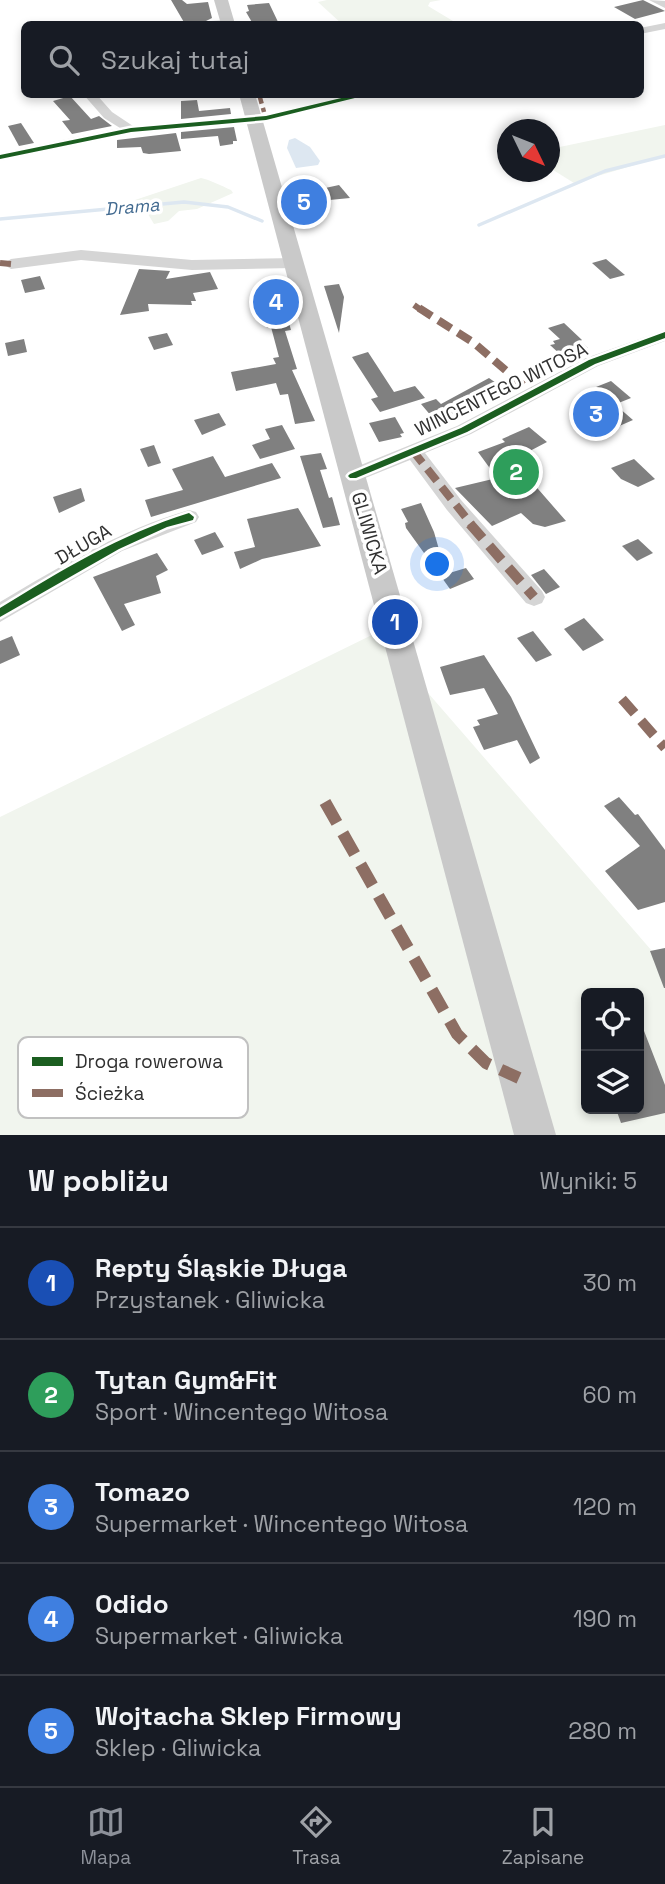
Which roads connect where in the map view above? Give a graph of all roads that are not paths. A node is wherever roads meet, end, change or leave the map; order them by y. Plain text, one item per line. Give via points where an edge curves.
1 (221, 0) edge
2 (654, 0) edge
3 (665, 5) edge
4 (227, 21) edge
5 (665, 26) edge
6 (644, 30) edge
7 (93, 98) edge
8 (248, 98) edge
9 (350, 98) edge
10 (254, 120) junction
11 (131, 130) junction
12 (0, 157) edge
13 (294, 263) junction
14 (11, 264) dead end
15 (665, 335) edge
16 (413, 451) junction
17 (353, 476) junction
18 (189, 517) dead end
19 (534, 597) dead end
20 (0, 613) edge
21 (535, 1135) edge

1 - 4 main road
2 - 3 street
5 - 6 street
7 - 11 street
8 - 10 main road, GLIWICKA
9 - 10 street
10 - 11 street
10 - 13 main road, GLIWICKA
11 - 12 street
13 - 14 street via 192,265 81,255
13 - 17 main road, GLIWICKA
15 - 16 street, WINCENTEGO WITOSA via 592,362 464,430
16 - 17 street, WINCENTEGO WITOSA
16 - 19 street via 454,506
17 - 21 main road, GLIWICKA
18 - 20 street, DŁUGA via 126,539

